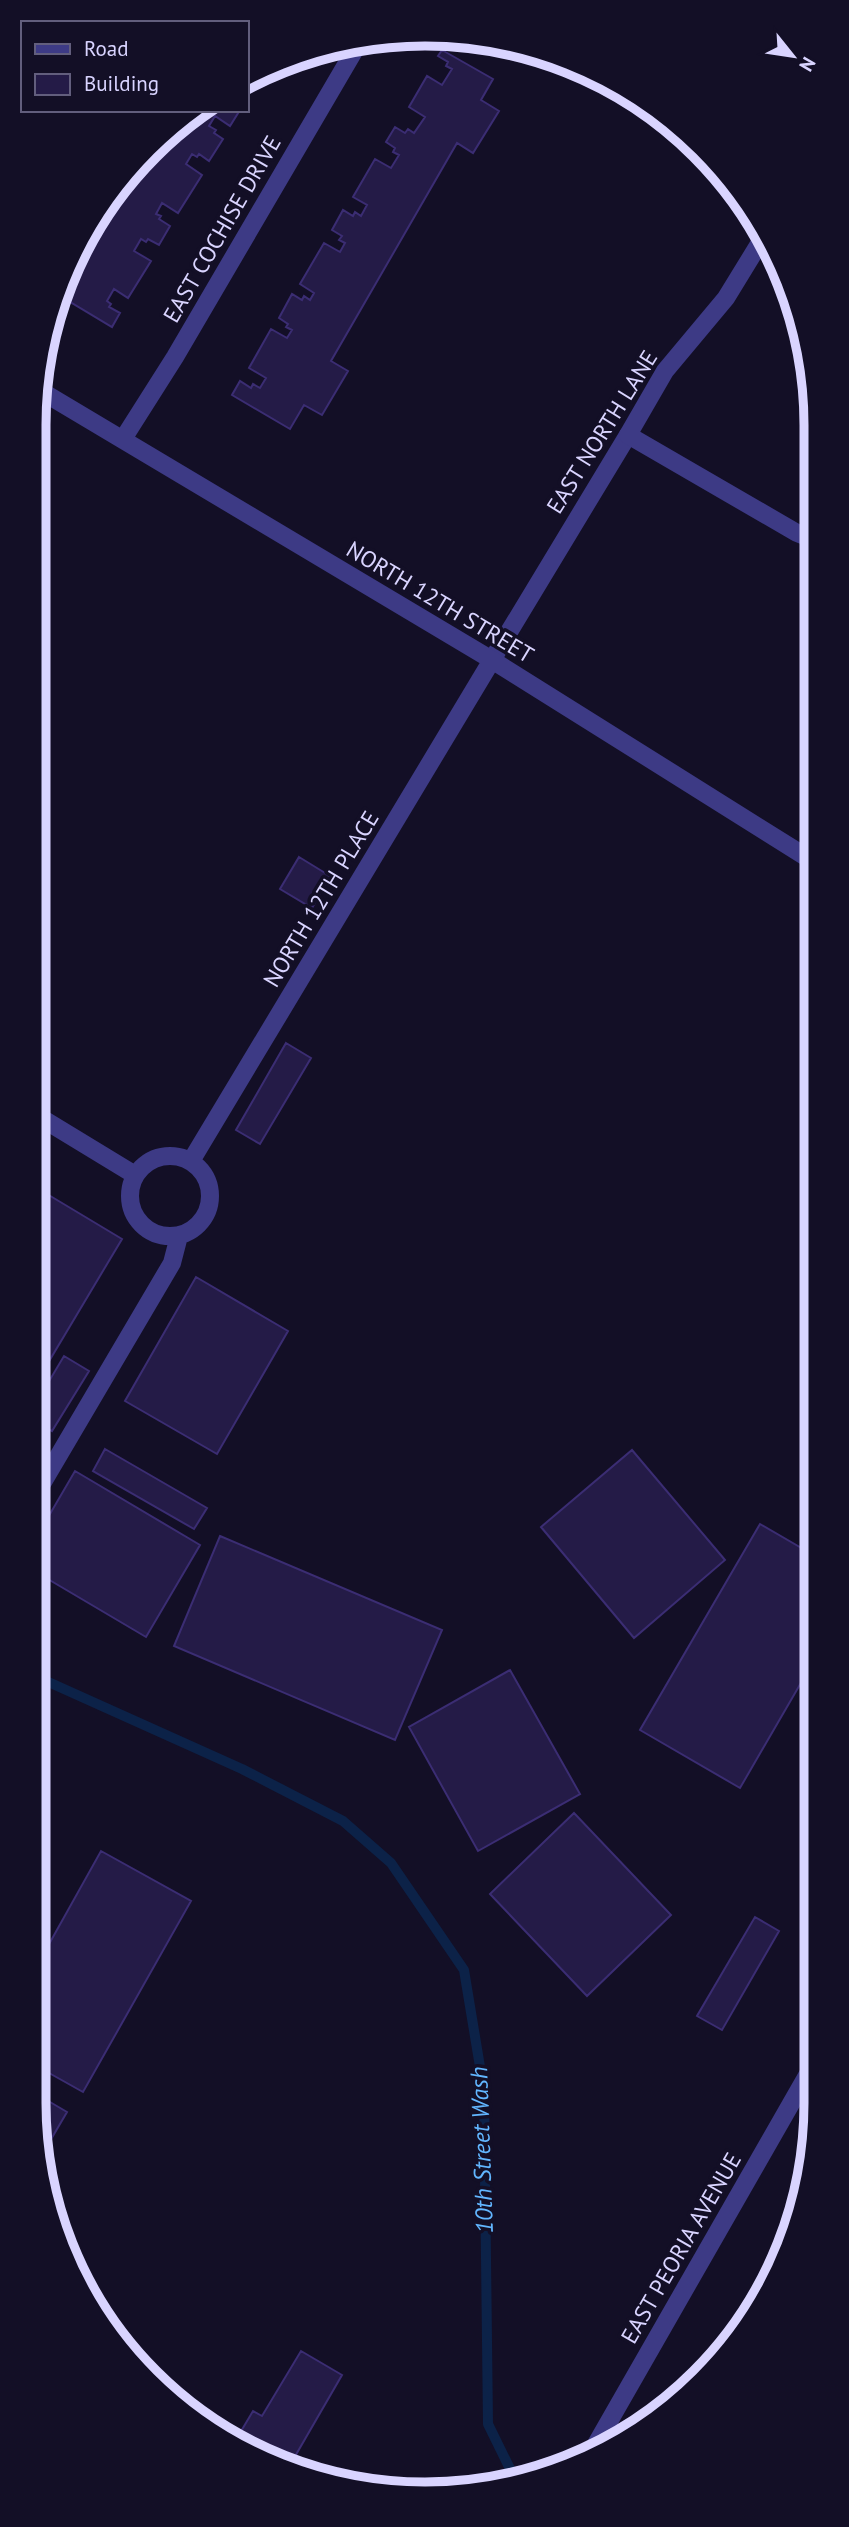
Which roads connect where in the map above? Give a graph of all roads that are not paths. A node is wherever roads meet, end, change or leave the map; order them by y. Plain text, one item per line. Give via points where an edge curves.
1 (353, 53) edge
2 (758, 245) edge
3 (47, 394) edge
4 (628, 435) junction
5 (123, 439) junction
6 (804, 536) edge
7 (492, 660) junction
8 (804, 856) edge
9 (46, 1121) edge
10 (191, 1161) junction
11 (135, 1175) junction
12 (179, 1236) junction
13 (46, 1477) edge
14 (804, 2081) edge
15 (599, 2438) edge

1 - 5 street, EAST COCHISE DRIVE
2 - 4 street, EAST NORTH LANE via 726,298 665,371
3 - 5 street, NORTH 12TH STREET
4 - 6 street
4 - 7 street, EAST NORTH LANE
5 - 7 street, NORTH 12TH STREET
7 - 8 street, NORTH 12TH STREET
7 - 10 street, NORTH 12TH PLACE
9 - 11 street
10 - 11 street via 167,1156 154,1159
10 - 12 street via 208,1182 208,1209 192,1231
11 - 12 street via 129,1201 133,1215 152,1234
12 - 13 street via 172,1264
14 - 15 street, EAST PEORIA AVENUE

